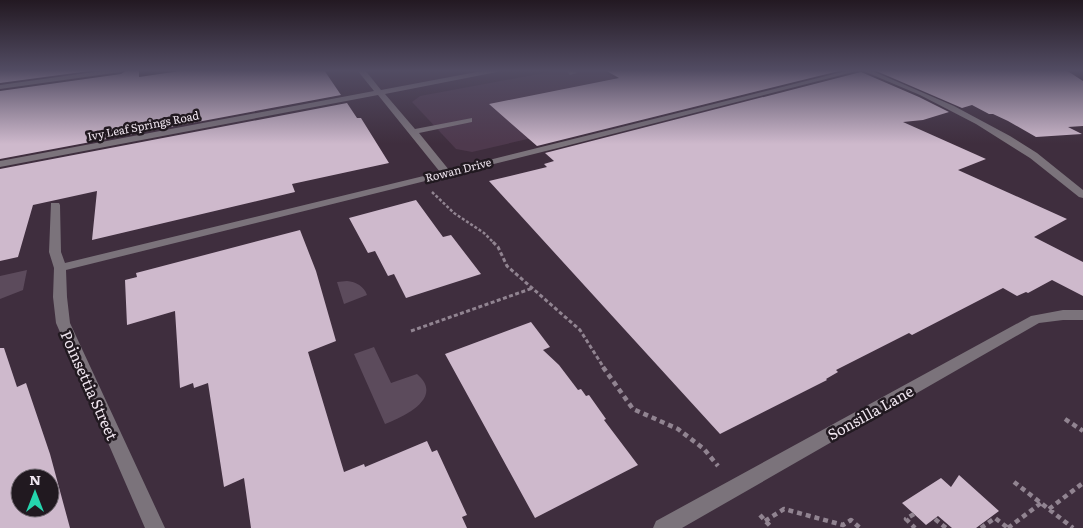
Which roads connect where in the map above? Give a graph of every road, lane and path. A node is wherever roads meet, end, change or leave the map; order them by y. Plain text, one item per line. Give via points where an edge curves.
1 (366, 95) edge
2 (382, 95) edge
3 (762, 95) edge
4 (924, 95) edge
5 (469, 120) dead end
6 (413, 132) junction
7 (0, 164) edge
8 (446, 172) junction
9 (430, 190) dead end
10 (1083, 195) edge
11 (55, 205) dead end
12 (60, 268) junction
13 (534, 288) junction
14 (1083, 315) edge
15 (411, 331) dead end
16 (1064, 419) dead end
17 (1083, 431) edge
18 (718, 466) dead end
19 (1014, 482) dead end
20 (1083, 483) edge
21 (1041, 503) junction
22 (1049, 509) junction
23 (914, 514) dead end
24 (760, 515) dead end
25 (936, 518) dead end
26 (765, 520) junction
27 (155, 528) edge
28 (663, 528) edge
29 (772, 528) edge
30 (860, 528) edge
31 (915, 528) edge
32 (946, 528) edge
33 (981, 528) edge
34 (1008, 528) edge
35 (1073, 528) edge

1 - 7 street, Ivy Leaf Springs Road
2 - 6 street
3 - 8 street, Rowan Drive
4 - 10 street via 981,122
5 - 6 street
6 - 8 street
8 - 12 street, Rowan Drive
9 - 13 path via 454,213 484,232 498,247 508,266
11 - 12 street, Poinsettia Street via 55,252
12 - 27 street, Poinsettia Street via 63,323
13 - 15 path
13 - 18 path via 580,330 633,409 678,429 704,448
14 - 28 street, Sonsilla Lane via 1036,319
16 - 17 path
19 - 21 path
20 - 22 path
21 - 22 path
21 - 34 path
22 - 35 path
23 - 31 path via 906,519
24 - 26 path
25 - 32 path
26 - 29 path
26 - 30 path via 784,509 843,525 851,520
33 - 34 path via 995,518

